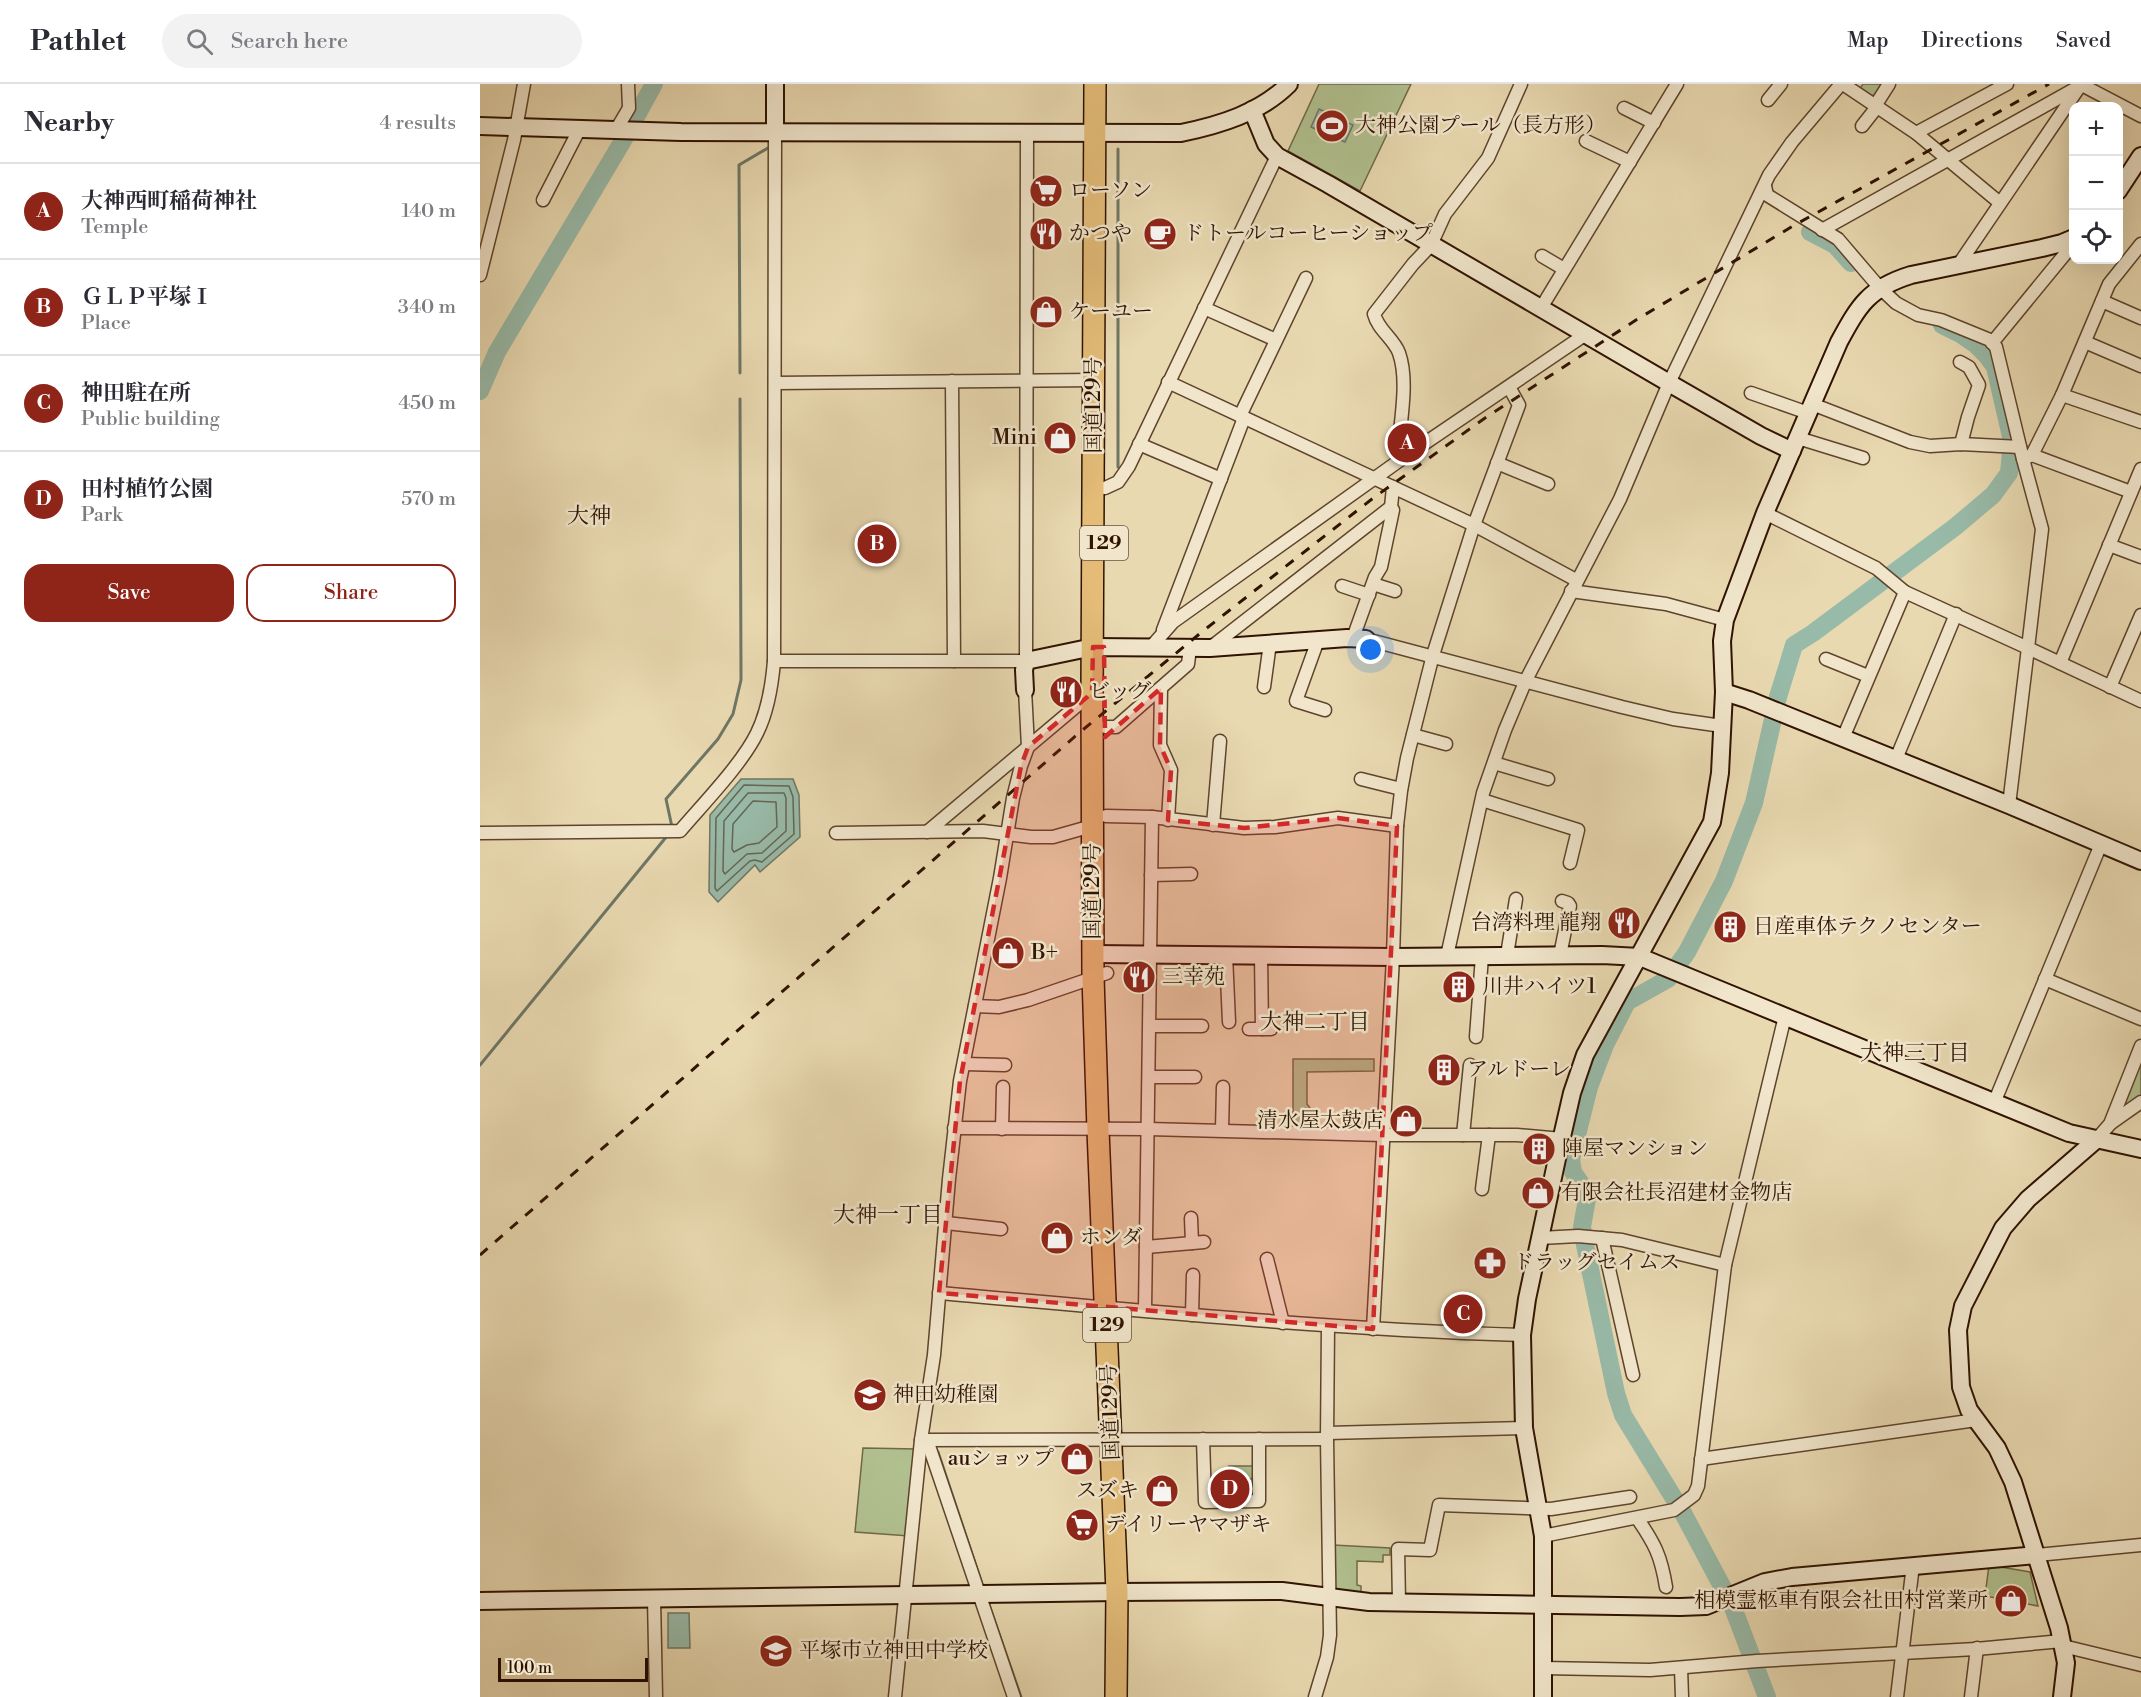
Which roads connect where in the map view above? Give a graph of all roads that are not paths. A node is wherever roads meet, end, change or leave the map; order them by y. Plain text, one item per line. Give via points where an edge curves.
1 (524, 84) edge
2 (628, 84) edge
3 (775, 84) edge
4 (1095, 84) edge
5 (1107, 84) edge
6 (1288, 84) edge
7 (1521, 84) edge
8 (1842, 84) edge
9 (1889, 84) edge
10 (2007, 84) edge
11 (2080, 85) edge
12 (1671, 86) edge
13 (1876, 106) junction
14 (1624, 108) dead end
15 (1252, 110) junction
16 (2141, 116) edge
17 (1654, 123) junction
18 (480, 126) edge
19 (1862, 126) dead end
20 (517, 128) junction
21 (579, 130) junction
22 (618, 130) junction
23 (775, 132) junction
24 (1028, 132) junction
25 (1101, 133) junction
26 (1916, 134) junction
27 (1586, 141) dead end
28 (1277, 156) junction
29 (2140, 158) edge
30 (1946, 159) junction
31 (1630, 162) junction
32 (2123, 184) edge
33 (1765, 186) junction
34 (543, 200) dead end
35 (2000, 203) junction
36 (1822, 230) junction
37 (2069, 239) edge
38 (2141, 244) edge
39 (1431, 245) junction
40 (2069, 249) edge
41 (1542, 256) dead end
42 (1959, 264) junction
43 (1564, 269) junction
44 (480, 275) edge
45 (1306, 278) dead end
46 (1879, 288) junction
47 (2102, 301) junction
48 (1204, 308) junction
49 (1541, 308) junction
50 (2136, 319) edge
51 (1586, 334) junction
52 (1276, 340) junction
53 (2085, 342) junction
54 (1992, 343) junction
55 (1967, 363) dead end
56 (2141, 366) edge
57 (1094, 380) junction
58 (952, 381) junction
59 (1027, 381) junction
60 (1168, 382) junction
61 (775, 383) junction
62 (1669, 383) junction
63 (1509, 387) junction
64 (1751, 393) dead end
65 (2062, 394) junction
66 (1810, 409) junction
67 (1242, 417) junction
68 (2141, 422) edge
69 (1139, 444) junction
70 (1795, 444) junction
71 (1961, 444) junction
72 (2025, 454) junction
73 (1402, 458) junction
74 (1863, 458) dead end
75 (1497, 463) junction
76 (2141, 469) edge
77 (1374, 478) junction
78 (1221, 479) junction
79 (1548, 484) dead end
80 (1393, 487) junction
81 (1105, 488) junction
82 (2131, 492) junction
83 (1391, 507) junction
84 (1765, 513) junction
85 (1474, 525) junction
86 (2109, 545) junction
87 (2141, 557) edge
88 (1574, 585) junction
89 (1342, 586) dead end
90 (1371, 589) junction
91 (1395, 591) dead end
92 (1905, 592) junction
93 (1956, 614) junction
94 (2141, 615) edge
95 (1725, 620) junction
96 (1162, 632) junction
97 (1359, 638) junction
98 (1318, 640) junction
99 (1270, 644) junction
100 (1098, 647) junction
101 (1151, 647) junction
102 (1190, 648) junction
103 (1210, 648) junction
104 (2028, 648) junction
105 (1432, 656) junction
106 (1826, 659) dead end
107 (774, 661) junction
108 (954, 661) junction
109 (1026, 661) junction
110 (2060, 663) junction
111 (1868, 676) junction
112 (1526, 680) junction
113 (1264, 687) dead end
114 (2110, 687) junction
115 (1161, 688) junction
116 (1025, 690) joint
117 (1724, 692) junction
118 (1092, 693) junction
119 (2141, 701) edge
120 (1318, 711) dead end
121 (1722, 726) junction
122 (1105, 727) junction
123 (1413, 735) junction
124 (1843, 738) junction
125 (1446, 744) dead end
126 (1028, 747) junction
127 (1222, 748) dead end
128 (1896, 759) junction
129 (1494, 763) junction
130 (1361, 779) dead end
131 (1548, 779) dead end
132 (1401, 789) junction
133 (1482, 800) junction
134 (2009, 805) junction
135 (1152, 818) junction
136 (1168, 820) junction
137 (1099, 821) junction
138 (1213, 825) junction
139 (1397, 826) junction
140 (927, 832) junction
141 (836, 833) dead end
142 (1008, 833) junction
143 (480, 834) edge
144 (2101, 844) junction
145 (1575, 857) dead end
146 (2141, 861) edge
147 (1191, 874) dead end
148 (1151, 875) junction
149 (1516, 899) dead end
150 (1570, 906) dead end
151 (1151, 954) junction
152 (1226, 955) junction
153 (1261, 955) junction
154 (1560, 955) junction
155 (1447, 956) junction
156 (1482, 956) junction
157 (1507, 956) junction
158 (1393, 957) junction
159 (1640, 957) junction
160 (1100, 964) junction
161 (2045, 979) junction
162 (975, 1006) junction
163 (1785, 1016) junction
164 (2141, 1019) edge
165 (1229, 1022) dead end
166 (1150, 1026) junction
167 (1202, 1026) dead end
168 (1261, 1029) dead end
169 (1476, 1036) dead end
170 (2141, 1046) edge
171 (964, 1064) junction
172 (1005, 1065) dead end
173 (1470, 1065) dead end
174 (1149, 1077) junction
175 (1196, 1077) dead end
176 (1002, 1087) dead end
177 (1223, 1087) dead end
178 (2141, 1102) edge
179 (1994, 1103) junction
180 (2112, 1122) junction
181 (954, 1128) junction
182 (1002, 1129) junction
183 (1148, 1129) junction
184 (1105, 1130) junction
185 (1222, 1130) junction
186 (1383, 1135) junction
187 (1463, 1135) junction
188 (1489, 1135) junction
189 (1562, 1139) junction
190 (2096, 1140) junction
191 (2141, 1149) edge
192 (1482, 1189) dead end
193 (1191, 1218) dead end
194 (945, 1223) junction
195 (1001, 1229) dead end
196 (1540, 1238) junction
197 (1602, 1238) junction
198 (1146, 1247) junction
199 (1267, 1259) dead end
200 (1725, 1265) junction
201 (1193, 1275) dead end
202 (939, 1293) junction
203 (1113, 1308) junction
204 (1145, 1310) junction
205 (1192, 1315) junction
206 (1283, 1323) junction
207 (1328, 1326) junction
208 (1373, 1329) junction
209 (1522, 1335) junction
210 (1633, 1375) dead end
211 (1976, 1420) junction
212 (1524, 1428) junction
213 (1327, 1436) junction
214 (1118, 1439) junction
215 (1203, 1439) junction
216 (1259, 1439) junction
217 (924, 1440) junction
218 (1701, 1459) junction
219 (1630, 1497) dead end
220 (1538, 1509) junction
221 (1637, 1518) junction
222 (1543, 1536) junction
223 (2141, 1545) edge
224 (2037, 1555) junction
225 (1913, 1565) junction
226 (1666, 1587) dead end
227 (1124, 1592) junction
228 (979, 1594) junction
229 (905, 1595) junction
230 (654, 1598) junction
231 (1329, 1598) junction
232 (480, 1601) edge
233 (1399, 1602) junction
234 (1543, 1605) junction
235 (2062, 1644) junction
236 (1977, 1648) junction
237 (1902, 1653) junction
238 (2141, 1665) edge
239 (1543, 1668) junction
240 (1681, 1668) junction
241 (656, 1697) edge
242 (895, 1697) edge
243 (1014, 1697) edge
244 (1116, 1697) edge
245 (1129, 1697) edge
246 (1315, 1697) edge
247 (1543, 1697) edge
248 (1682, 1697) edge
249 (1897, 1697) edge
250 (1971, 1697) edge
251 (2062, 1697) edge

1 - 20 street
2 - 22 street via 629,108
3 - 23 street
4 - 25 highway, 国道129号 / 129
5 - 25 highway, 国道129号 / 129
6 - 15 street
7 - 39 street via 1488,158 1445,214
8 - 13 street
8 - 33 street via 1778,161
9 - 13 street
10 - 26 street
11 - 16 street
11 - 30 street
11 - 35 street
12 - 17 street
13 - 19 street
13 - 26 street
14 - 17 street
15 - 25 street via 1226,122 1181,133
15 - 28 street via 1266,144
17 - 31 street
18 - 20 street
20 - 21 street
20 - 44 street
21 - 22 street
21 - 34 street
22 - 23 street
23 - 24 street
23 - 61 street
24 - 25 street
24 - 59 street
25 - 57 highway, 国道129号 / 129
25 - 81 highway, 国道129号 / 129
26 - 30 street
27 - 31 street
28 - 39 street
28 - 48 street
29 - 32 street
30 - 35 street
30 - 36 street
31 - 43 street
33 - 36 street via 1767,195
33 - 62 street
35 - 42 street
36 - 46 street via 1838,239
37 - 42 street
38 - 47 street via 2109,285
39 - 49 street
39 - 73 street via 1374,314 1398,351 1403,368 1398,452
40 - 54 street
41 - 43 street
42 - 46 street via 1911,274
43 - 49 street
45 - 52 street
46 - 54 street via 1918,315 1941,320
46 - 66 street via 1853,317
47 - 50 street
47 - 53 street
48 - 52 street
48 - 60 street
49 - 51 street
51 - 62 street
51 - 63 street
52 - 67 street
53 - 56 street
53 - 65 street
54 - 72 street
55 - 71 street via 1979,385
57 - 59 street
57 - 100 highway, 国道129号 / 129
58 - 59 street
58 - 61 street
58 - 108 street
59 - 109 street
60 - 67 street
60 - 69 street
61 - 107 street
62 - 70 street via 1761,436
62 - 88 street via 1620,499
63 - 73 street
63 - 75 street via 1519,405
64 - 66 street via 1767,394
65 - 68 street
65 - 72 street
66 - 70 street
66 - 71 street via 1910,442 1930,446
67 - 77 street
67 - 78 street
69 - 78 street
69 - 81 street via 1118,482
70 - 74 street
70 - 84 street
71 - 72 street
72 - 82 street
72 - 104 street via 2042,529
73 - 77 street
75 - 79 street
75 - 85 street
76 - 82 street
77 - 80 street
77 - 96 street
78 - 96 street
80 - 83 street
80 - 85 street
81 - 100 highway, 国道129号 / 129
82 - 86 street
83 - 90 street via 1382,567
83 - 103 street
84 - 92 street via 1876,568
84 - 95 street
85 - 88 street
85 - 105 street via 1440,613
86 - 87 street
86 - 110 street
88 - 95 street
88 - 112 street
89 - 90 street
90 - 91 street
90 - 97 street
92 - 93 street
92 - 111 street
93 - 104 street
93 - 128 street
94 - 114 street
95 - 117 street
96 - 101 street
97 - 98 street
97 - 105 street
98 - 99 street
98 - 120 street via 1296,700
99 - 103 street
99 - 113 street
100 - 101 street
100 - 109 street
100 - 118 highway, 国道129号 / 129
100 - 122 highway, 国道129号 / 129
101 - 102 street
102 - 103 street
102 - 115 street via 1188,664
104 - 110 street
104 - 134 street
105 - 112 street
105 - 123 street
106 - 111 street
107 - 108 street
107 - 143 street via 770,696 757,734 680,831
108 - 109 street
109 - 116 street
110 - 114 street
111 - 124 street
112 - 121 street via 1673,719
112 - 129 street
114 - 119 street
115 - 122 street via 1116,727
115 - 136 street via 1160,745 1172,770
116 - 126 street
117 - 121 street
117 - 124 street
118 - 126 street
118 - 137 highway, 国道129号 / 129
121 - 159 street via 1712,822
122 - 137 highway, 国道129号 / 129
123 - 125 street
123 - 132 street
124 - 128 street
126 - 140 street
126 - 142 street
127 - 138 street via 1211,792
128 - 134 street
129 - 131 street
129 - 133 street
130 - 132 street
132 - 139 street
133 - 145 street via 1532,820 1578,830
133 - 155 street
134 - 144 street
135 - 136 street
135 - 137 street
135 - 148 street
136 - 138 street
137 - 142 street via 1053,837
137 - 160 highway, 国道129号 / 129
138 - 139 street via 1275,827 1338,818
139 - 158 street
140 - 141 street
140 - 142 street
142 - 162 street
144 - 146 street
144 - 161 street
147 - 148 street
148 - 151 street
149 - 157 street
150 - 154 street
151 - 152 street
151 - 160 street
151 - 166 street
152 - 153 street
152 - 165 street
153 - 158 street
153 - 168 street via 1266,987
154 - 157 street
154 - 159 street
155 - 156 street
155 - 158 street
156 - 157 street
156 - 169 street
158 - 186 street
159 - 163 street
159 - 189 street via 1585,1055
160 - 162 street via 1028,1000 999,1007
160 - 184 highway, 国道129号 / 129
161 - 164 street
161 - 179 street
162 - 171 street
163 - 179 street
163 - 200 street
166 - 167 street
166 - 174 street
170 - 180 street
171 - 172 street
171 - 181 street
173 - 187 street
174 - 175 street
174 - 183 street
176 - 182 street
177 - 185 street
178 - 180 street
179 - 190 street
180 - 190 street
181 - 182 street
181 - 194 street
182 - 184 street
183 - 184 street
183 - 185 street
183 - 198 street
184 - 203 highway, 国道129号 / 129
185 - 186 street
186 - 187 street
186 - 208 street
187 - 188 street
188 - 189 street
188 - 192 street
189 - 196 street
190 - 191 street
190 - 211 street via 2028,1198 2003,1228 1963,1306 1958,1330 1961,1387
193 - 198 street via 1198,1243
194 - 195 street
194 - 202 street
196 - 197 street
196 - 209 street
197 - 200 street
197 - 210 street
198 - 204 street
199 - 206 street
200 - 218 street
201 - 205 street
202 - 203 street
202 - 217 street
203 - 204 street
203 - 214 highway, 国道129号 / 129
204 - 205 street
205 - 206 street
206 - 207 street
207 - 208 street
207 - 213 street
208 - 209 street
209 - 212 street
211 - 218 street
211 - 224 street via 2007,1467
212 - 213 street
212 - 220 street
213 - 216 street
213 - 231 street
214 - 215 street
214 - 217 street
214 - 227 highway, 国道129号 / 129
215 - 216 street
215 - 216 street via 1205,1502 1259,1501
217 - 228 street
217 - 229 street
218 - 221 street via 1694,1495 1674,1510
219 - 220 street
220 - 222 street
220 - 233 street via 1439,1505 1430,1550 1398,1549
221 - 222 street
221 - 226 street via 1655,1545
222 - 234 street
223 - 224 street
224 - 225 street
224 - 235 street
225 - 234 street via 1765,1582 1706,1606
225 - 237 street
227 - 228 street
227 - 231 street via 1282,1591
227 - 244 highway, 国道129号 / 129
227 - 245 highway, 国道129号 / 129
228 - 229 street
228 - 243 street
229 - 230 street
229 - 242 street
230 - 232 street
230 - 241 street
231 - 233 street
231 - 246 street via 1328,1657
233 - 234 street
234 - 239 street
235 - 236 street
235 - 238 street
235 - 251 street via 2066,1663
236 - 237 street
236 - 250 street
237 - 240 street
237 - 249 street
239 - 240 street
239 - 247 street
240 - 248 street

